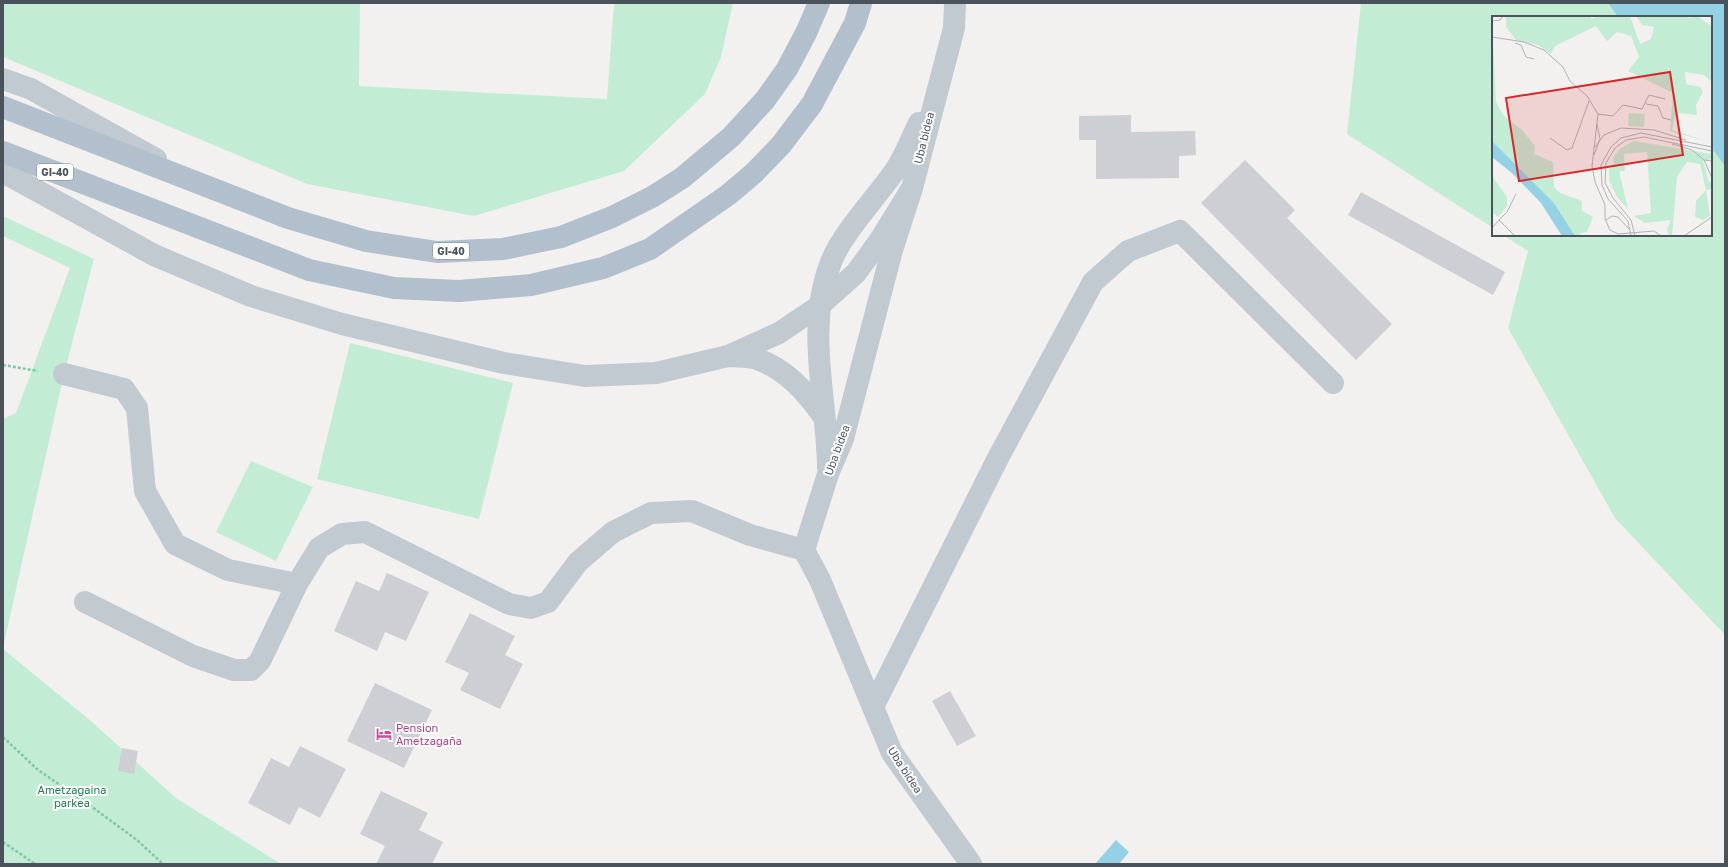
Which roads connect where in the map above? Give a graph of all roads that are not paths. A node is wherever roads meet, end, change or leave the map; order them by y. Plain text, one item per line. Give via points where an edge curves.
1 (819, 3) edge
2 (861, 3) edge
3 (955, 3) edge
4 (3, 79) edge
5 (938, 85) junction
6 (3, 108) edge
7 (3, 152) edge
8 (3, 172) edge
9 (199, 183) junction
10 (912, 188) junction
11 (819, 306) junction
12 (728, 356) junction
13 (64, 374) road end
14 (1333, 383) dead end
15 (824, 417) junction
16 (828, 474) junction
17 (804, 550) junction
18 (297, 584) junction
19 (85, 602) dead end
20 (873, 707) junction
21 (971, 864) edge

1 - 9 main road, GI-40 via 787,69 765,100 731,137 682,178 652,197 612,218 561,237 503,249 436,252 366,241 288,218
2 - 7 main road, GI-40 via 855,23 812,104 781,145 754,173 728,195 650,249 603,268 531,285 459,291 394,288 309,270
3 - 5 street, Uba bidea via 954,28
4 - 9 street via 31,89
5 - 10 street, Uba bidea
5 - 11 street via 895,171 849,232 831,261
6 - 9 main road, GI-40
8 - 12 street via 154,255 251,296 342,324 504,363 586,376 656,373
10 - 11 street via 856,273
10 - 16 street, Uba bidea via 892,250 843,439
11 - 12 street via 779,333
11 - 15 street via 818,363
12 - 15 street via 756,359 788,375
13 - 18 street via 124,388 137,408 145,491 175,544 228,570
14 - 20 street via 1180,231 1128,251 1093,282 998,458
15 - 16 street
16 - 17 street, Uba bidea
17 - 18 street via 750,535 692,511 651,513 613,532 578,562 548,602 531,608 510,604 365,532 342,534 319,548
17 - 20 street, Uba bidea via 820,580
18 - 19 street via 260,661 251,670 234,670 193,656
20 - 21 street, Uba bidea via 892,753

